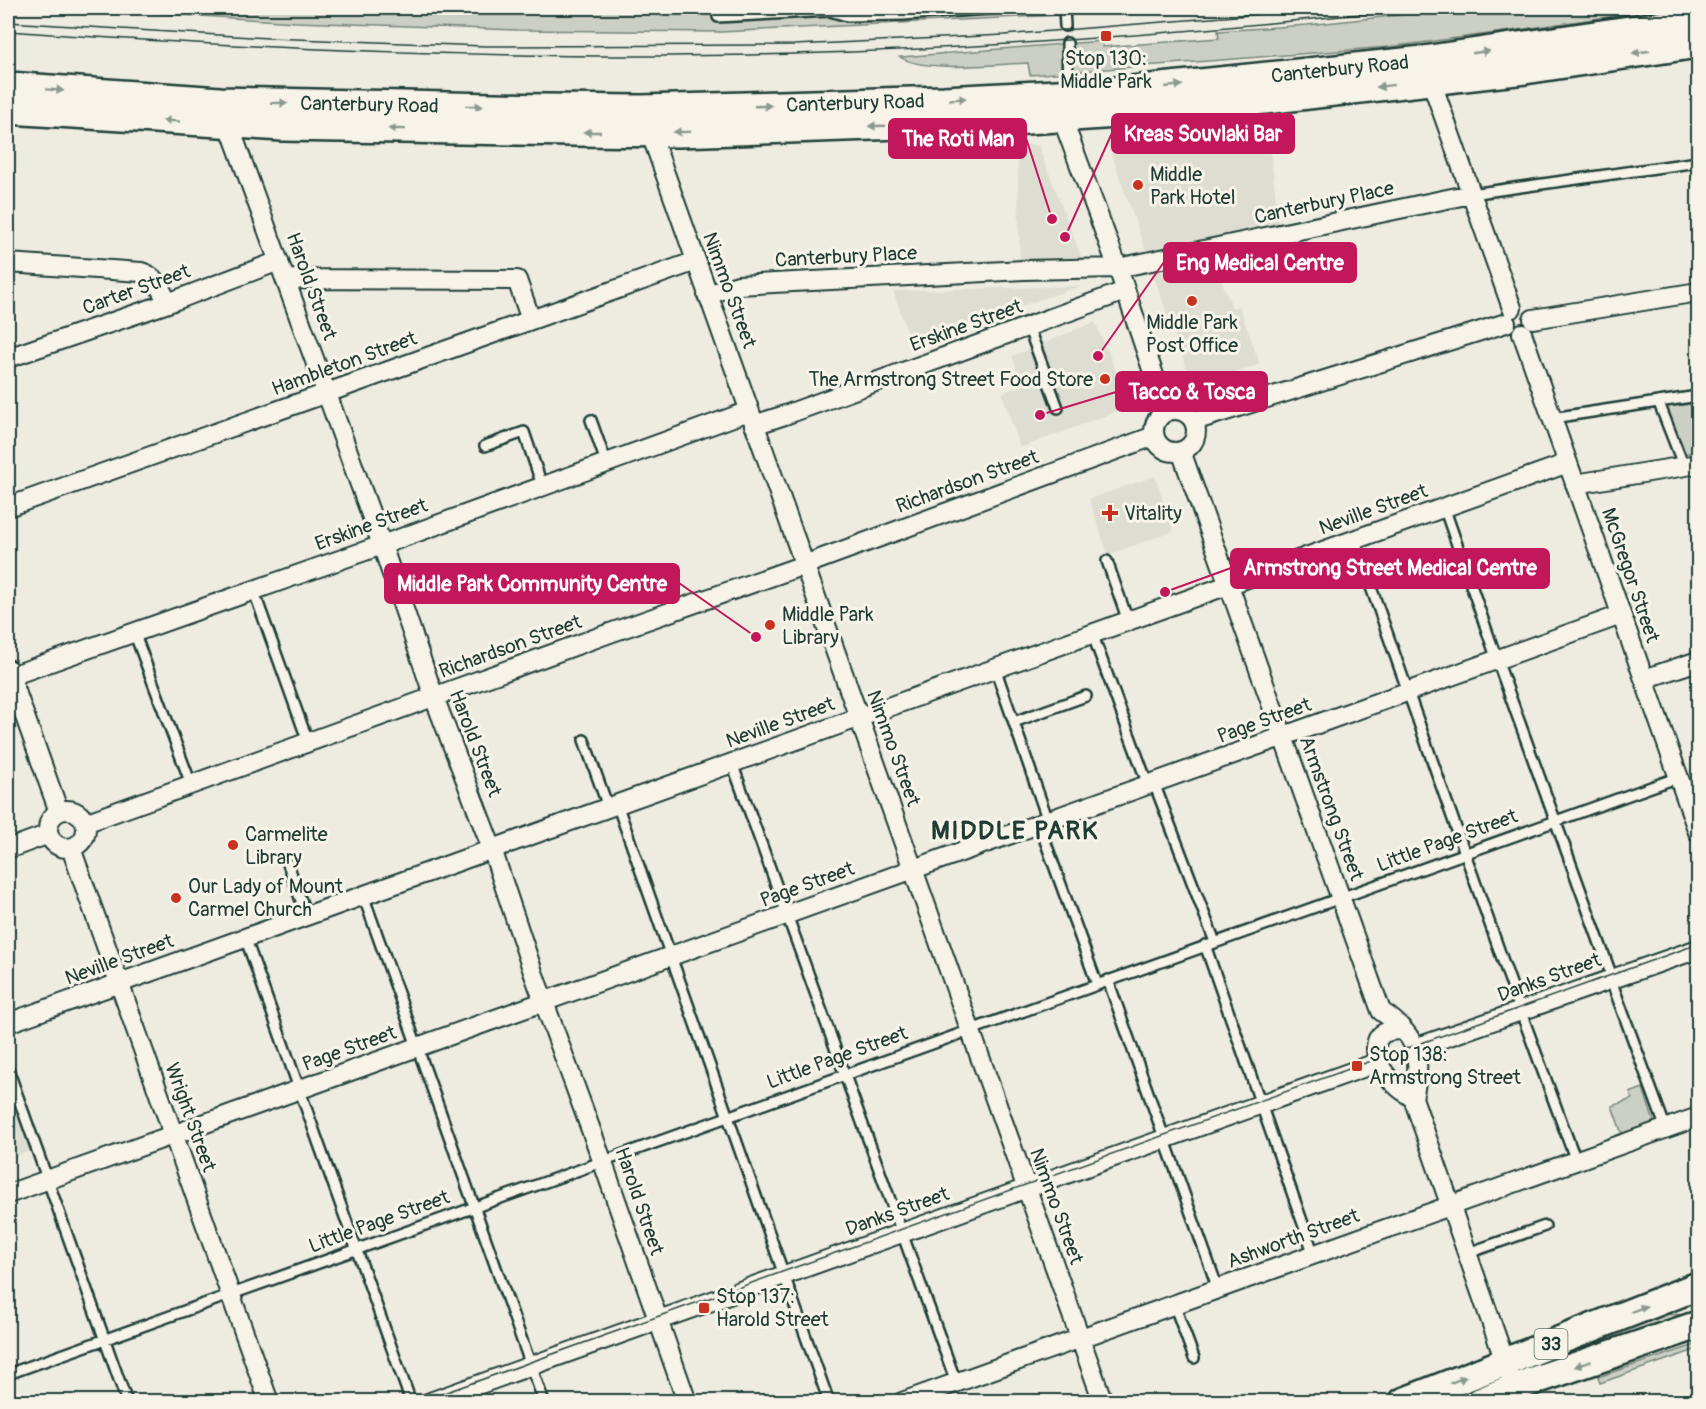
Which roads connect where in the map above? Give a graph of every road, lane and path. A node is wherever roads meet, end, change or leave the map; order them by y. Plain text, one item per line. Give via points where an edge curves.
1 (1003, 8) edge
2 (1064, 8) edge
3 (718, 16) dead end
4 (1698, 20) edge
5 (1065, 26) dead end
6 (1066, 43) dead end
7 (1698, 44) edge
8 (1427, 70) junction
9 (8, 86) edge
10 (1065, 106) junction
11 (8, 110) edge
12 (225, 113) junction
13 (646, 121) junction
14 (1698, 162) edge
15 (1471, 194) junction
16 (279, 261) junction
17 (696, 261) junction
18 (8, 263) edge
19 (1118, 268) junction
20 (286, 279) junction
21 (1125, 291) junction
22 (1698, 292) edge
23 (707, 295) junction
24 (168, 303) junction
25 (1509, 315) junction
26 (531, 320) junction
27 (1028, 326) junction
28 (1527, 326) junction
29 (8, 358) edge
30 (326, 393) junction
31 (1698, 396) edge
32 (1659, 403) junction
33 (1058, 408) dead end
34 (1166, 411) junction
35 (752, 418) junction
36 (1552, 418) junction
37 (591, 420) dead end
38 (1194, 421) junction
39 (1154, 436) junction
40 (485, 446) dead end
41 (1181, 451) junction
42 (606, 462) junction
43 (1568, 463) junction
44 (1691, 466) edge
45 (1575, 484) junction
46 (542, 485) junction
47 (8, 507) edge
48 (1444, 507) junction
49 (1354, 539) junction
50 (382, 545) junction
51 (1107, 561) dead end
52 (804, 565) junction
53 (1229, 584) junction
54 (254, 589) junction
55 (1621, 615) junction
56 (1128, 621) junction
57 (134, 632) junction
58 (1092, 633) junction
59 (1497, 660) junction
60 (1698, 661) edge
61 (994, 669) junction
62 (8, 674) edge
63 (1644, 679) junction
64 (1408, 692) junction
65 (1086, 696) dead end
66 (434, 697) junction
67 (859, 717) junction
68 (1014, 722) junction
69 (1282, 737) junction
70 (584, 740) dead end
71 (308, 742) junction
72 (732, 763) junction
73 (1679, 777) junction
74 (191, 784) junction
75 (1151, 784) junction
76 (612, 806) junction
77 (59, 812) junction
78 (1556, 821) junction
79 (85, 823) junction
80 (1043, 823) junction
81 (1698, 832) edge
82 (49, 834) junction
83 (71, 848) junction
84 (8, 849) edge
85 (492, 849) junction
86 (1466, 852) junction
87 (288, 864) dead end
88 (913, 869) junction
89 (363, 895) junction
90 (1341, 897) junction
91 (306, 915) junction
92 (788, 915) junction
93 (245, 937) junction
94 (1215, 942) junction
95 (1205, 945) junction
96 (1698, 949) edge
97 (670, 957) junction
98 (1611, 979) junction
99 (1108, 980) junction
100 (119, 983) junction
101 (1097, 984) junction
102 (544, 1002) junction
103 (1381, 1011) junction
104 (1521, 1012) junction
105 (8, 1023) edge
106 (970, 1029) junction
107 (1403, 1031) junction
108 (1378, 1038) junction
109 (418, 1047) junction
110 (1415, 1048) junction
111 (1379, 1062) junction
112 (8, 1069) edge
113 (1418, 1069) junction
114 (844, 1074) junction
115 (1392, 1079) junction
116 (300, 1089) junction
117 (1413, 1098) junction
118 (1261, 1104) junction
119 (727, 1115) junction
120 (1698, 1117) edge
121 (1666, 1129) junction
122 (174, 1134) junction
123 (1165, 1137) junction
124 (602, 1160) junction
125 (1576, 1161) junction
126 (47, 1180) junction
127 (1027, 1188) junction
128 (8, 1194) edge
129 (474, 1206) junction
130 (1451, 1206) junction
131 (1545, 1226) dead end
132 (902, 1233) junction
133 (356, 1248) junction
134 (1468, 1253) junction
135 (1314, 1255) junction
136 (784, 1275) junction
137 (1698, 1286) edge
138 (1218, 1289) junction
139 (231, 1293) junction
140 (1174, 1304) junction
141 (658, 1320) junction
142 (1698, 1325) edge
143 (1081, 1338) junction
144 (104, 1339) junction
145 (1194, 1358) dead end
146 (1505, 1361) junction
147 (531, 1365) junction
148 (8, 1374) edge
149 (956, 1382) junction
150 (1514, 1388) junction
151 (127, 1401) edge
152 (269, 1401) edge
153 (411, 1401) edge
154 (430, 1401) edge
155 (544, 1401) edge
156 (687, 1401) edge
157 (829, 1401) edge
158 (902, 1401) edge
159 (1103, 1401) edge
160 (1403, 1401) edge
161 (1480, 1401) edge

1 - 3 lane via 903,15 847,16 830,10
2 - 5 lane
8 -> 4 main road, Canterbury Road
6 - 10 lane
7 -> 8 main road, Canterbury Road
8 - 10 main road, Canterbury Road via 1265,100
8 - 15 street
9 -> 12 main road, Canterbury Road
10 - 13 main road, Canterbury Road
10 - 19 street
12 -> 11 main road, Canterbury Road
12 - 13 main road, Canterbury Road
12 - 16 street, Harold Street
13 - 17 street, Nimmo Street
14 - 15 lane, Canterbury Place
15 - 19 street, Canterbury Place
15 - 25 street
16 - 20 street, Harold Street
16 - 24 street, Carter Street
17 - 23 street, Nimmo Street
17 - 26 street, Hambleton Street
18 - 24 street via 141,272 156,282
19 - 21 street
19 - 23 street, Canterbury Place via 738,285
20 - 26 street via 517,280
20 - 30 street, Harold Street
21 - 27 street, Erskine Street
21 - 34 street
22 - 28 street
23 - 35 street, Nimmo Street
24 - 29 street, Carter Street
25 - 28 street via 1511,331
25 - 28 street via 1516,306 1525,307 1531,312
25 - 38 street
26 - 30 street, Hambleton Street
27 - 33 lane
27 - 35 street, Erskine Street via 796,411
28 - 36 street, McGregor Street
30 - 47 street, Hambleton Street
30 - 50 street, Harold Street
31 - 32 lane
32 - 36 lane
32 - 44 lane
34 - 38 street via 1185,412
34 - 39 street via 1154,424
35 - 42 street, Erskine Street
35 - 52 street, Nimmo Street
36 - 43 street, McGregor Street
37 - 42 lane
38 - 41 street via 1196,436
39 - 41 street via 1161,448
39 - 52 street, Richardson Street
40 - 46 lane via 524,432
41 - 53 street, Armstrong Street
42 - 46 street, Erskine Street
43 - 45 street, McGregor Street
43 - 48 street, Neville Street
44 - 45 street
45 - 55 street, McGregor Street
46 - 50 street, Erskine Street
48 - 49 street, Neville Street
48 - 59 lane
49 - 53 street, Neville Street
49 - 64 lane
50 - 54 street, Erskine Street
50 - 66 street, Harold Street
51 - 56 lane
52 - 66 street, Richardson Street
52 - 67 street, Nimmo Street
53 - 56 street, Neville Street
53 - 69 street, Armstrong Street
54 - 57 street, Erskine Street
54 - 71 lane
55 - 59 street, Page Street
55 - 63 street, McGregor Street
56 - 58 street, Neville Street
57 - 62 street, Erskine Street
57 - 74 lane
58 - 61 street, Neville Street
58 - 75 lane
59 - 64 street, Page Street
59 - 78 lane
60 - 63 street
61 - 67 street, Neville Street
61 - 68 lane
62 - 77 street
63 - 73 street, McGregor Street
64 - 69 street, Page Street
64 - 86 lane
65 - 68 lane
66 - 71 street, Richardson Street
66 - 85 street, Harold Street
67 - 72 street, Neville Street
67 - 88 street, Nimmo Street
68 - 80 lane
69 - 75 street, Page Street
69 - 90 street, Armstrong Street
70 - 76 lane
71 - 74 street, Richardson Street
72 - 76 street, Neville Street
72 - 92 lane
73 - 78 lane, Little Page Street
73 - 81 street, McGregor Street
74 - 79 street, Richardson Street
75 - 80 street, Page Street
75 - 94 lane
76 - 85 street, Neville Street
76 - 97 lane
77 - 79 street via 75,812
77 - 82 street via 49,824
78 - 86 lane, Little Page Street
78 - 98 lane
79 - 83 street via 84,837
80 - 88 street, Page Street
80 - 101 lane
82 - 83 street via 57,845
82 - 84 street
83 - 100 street, Wright Street
85 - 89 street, Neville Street
85 - 102 street, Harold Street
86 - 90 lane, Little Page Street
86 - 104 lane
87 - 91 lane
88 - 92 street, Page Street
88 - 106 street, Nimmo Street
89 - 91 street, Neville Street
89 - 109 lane
90 - 94 lane, Little Page Street
90 - 103 street, Armstrong Street
91 - 93 street, Neville Street
92 - 97 street, Page Street
92 - 114 lane
93 - 100 street, Neville Street
93 - 116 lane
94 - 95 lane, Little Page Street
95 - 99 lane, Little Page Street
95 - 118 lane
96 - 98 street, Danks Street
97 - 102 street, Page Street
97 - 119 lane
98 - 104 street, Danks Street
98 - 121 lane
99 - 101 lane, Little Page Street
99 - 123 lane
100 - 105 street, Neville Street
100 - 122 street, Wright Street
101 - 106 lane, Little Page Street
102 - 109 street, Page Street
102 - 124 street, Harold Street
103 - 107 street, Armstrong Street
103 - 108 street, Armstrong Street
104 - 110 street, Danks Street
104 - 125 lane
106 - 114 lane, Little Page Street
106 - 127 street, Nimmo Street
107 - 108 street via 1394,1030
107 - 110 street
108 - 111 street
109 - 116 street, Page Street
109 - 129 lane
110 - 113 street
111 - 115 street
111 - 118 street, Danks Street
112 - 126 lane
113 - 115 street via 1408,1078
113 - 117 street
114 - 119 lane, Little Page Street
114 - 132 lane
115 - 117 street
116 - 122 street, Page Street
116 - 133 lane
117 - 130 street
118 - 123 street, Danks Street
118 - 135 lane
119 - 124 lane, Little Page Street
119 - 136 lane
120 - 121 street, Ashworth Street
121 - 125 street, Ashworth Street
122 - 126 street, Page Street
122 - 139 street, Wright Street
123 - 127 street, Danks Street
123 - 138 lane
124 - 129 lane, Little Page Street
124 - 141 street, Harold Street
125 - 130 street, Ashworth Street
126 - 128 street, Page Street
126 - 144 lane
127 - 132 street, Danks Street
127 - 143 street, Nimmo Street
129 - 133 lane, Little Page Street
129 - 147 lane
130 - 134 street
130 - 135 street, Ashworth Street
131 - 134 lane
132 - 136 street, Danks Street
132 - 149 lane
133 - 139 lane, Little Page Street
133 - 153 lane
134 - 146 street
135 - 138 street, Ashworth Street
136 - 141 street, Danks Street
136 - 157 lane
146 -> 137 main road, 33
138 - 140 street, Ashworth Street
139 - 144 lane, Little Page Street
139 - 152 street, Wright Street
140 - 143 street, Ashworth Street
140 - 145 lane
141 - 147 street, Danks Street
141 - 156 street, Harold Street
142 -> 150 main road, 33
143 - 149 street, Ashworth Street
143 - 159 street, Nimmo Street
144 - 148 lane, Little Page Street
144 - 151 lane
146 - 150 street
160 -> 146 main road, 33
147 - 154 street, Danks Street
147 - 155 lane
149 - 158 street, Ashworth Street
150 - 161 main road, 33

